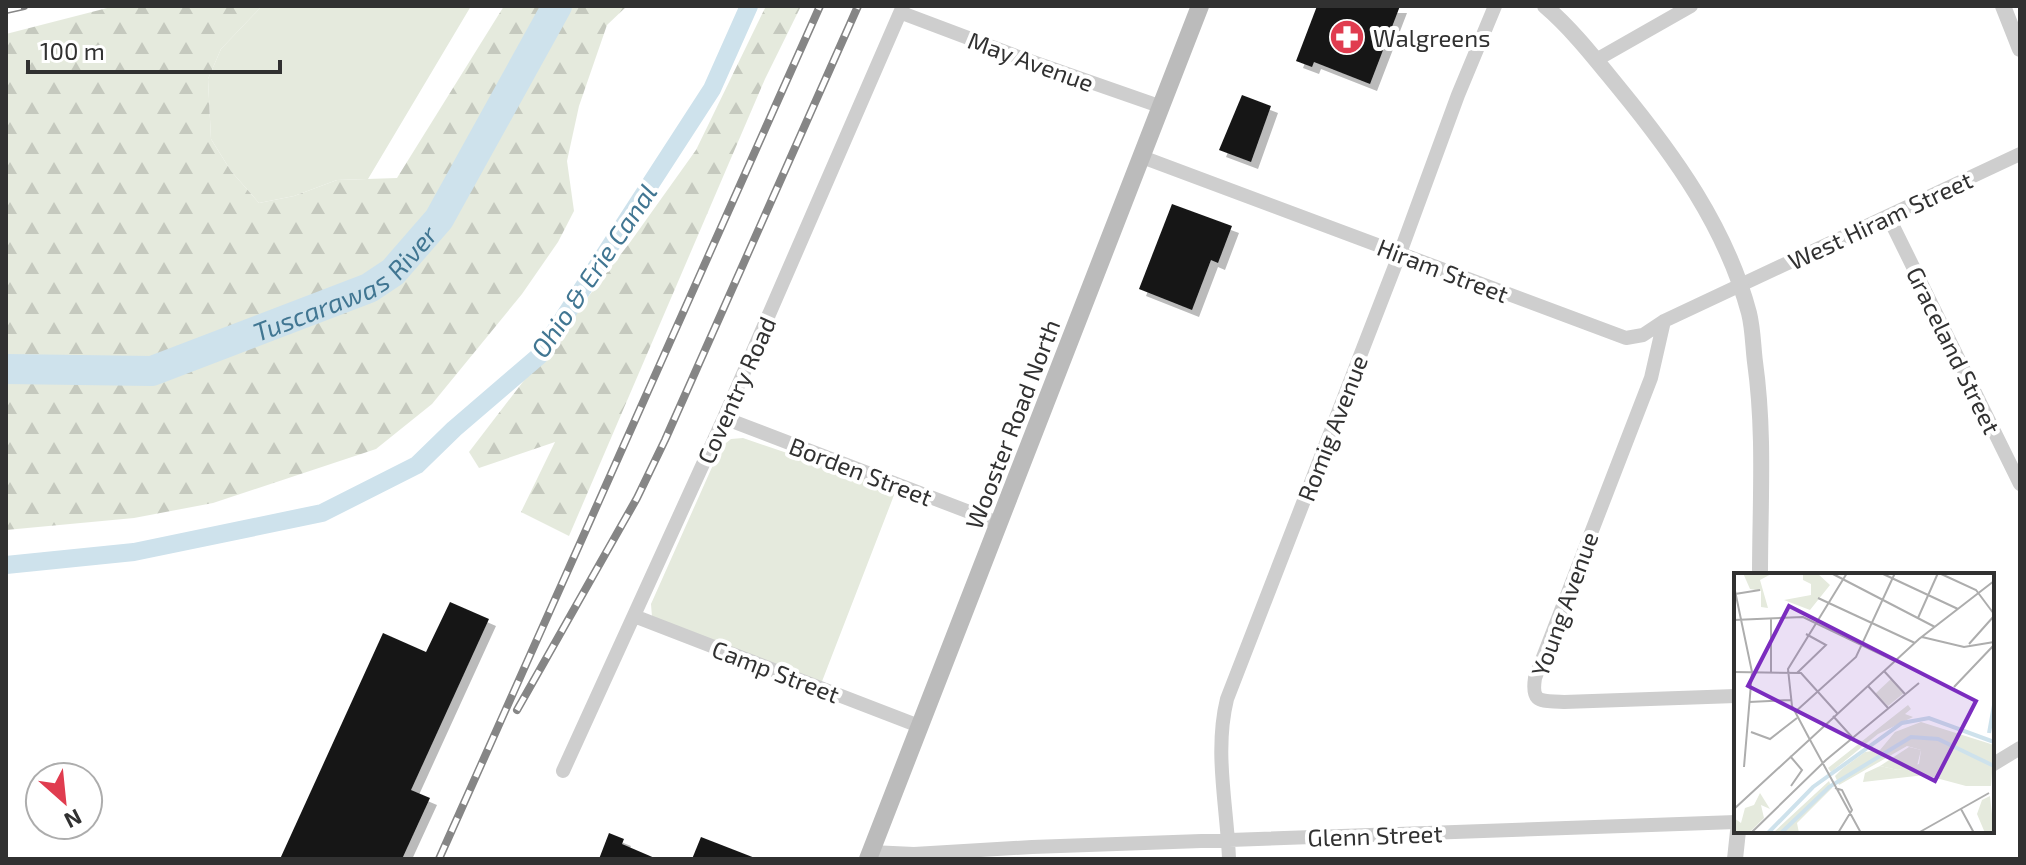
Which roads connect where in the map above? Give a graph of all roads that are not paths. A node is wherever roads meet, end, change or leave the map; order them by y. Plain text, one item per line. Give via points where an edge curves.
1 (1200, 6) edge
2 (1495, 6) edge
3 (1545, 6) edge
4 (1691, 6) edge
5 (2003, 6) edge
6 (902, 9) edge
7 (2020, 49) edge
8 (1596, 60) junction
9 (1162, 107) junction
10 (2020, 154) edge
11 (1142, 157) junction
12 (1888, 216) junction
13 (1400, 253) junction
14 (1740, 285) junction
15 (1664, 321) junction
16 (724, 418) junction
17 (2020, 484) edge
18 (998, 523) junction
19 (1760, 573) edge
20 (634, 616) junction
21 (1734, 696) edge
22 (919, 726) junction
23 (2020, 748) edge
24 (1994, 764) edge
25 (563, 771) dead end
26 (1734, 822) edge
27 (1738, 833) edge
28 (1228, 840) junction
29 (869, 856) edge
30 (1229, 859) edge
31 (1735, 859) edge

1 - 9 main road, Wooster Road North
2 - 13 street, Romig Avenue
3 - 8 street
4 - 8 street
5 - 7 street
6 - 9 street, May Avenue
6 - 16 street, Coventry Road
8 - 14 street via 1698,194
9 - 11 main road, Wooster Road North
10 - 12 street, West Hiram Street
11 - 13 street, Hiram Street
11 - 18 main road, Wooster Road North
12 - 14 street, West Hiram Street
12 - 17 street, Graceland Street
13 - 15 street, Hiram Street via 1626,338 1643,335
13 - 28 street, Romig Avenue via 1227,699 1220,750
14 - 15 street, Hiram Street
14 - 19 street via 1750,316 1760,398
15 - 21 street, Young Avenue via 1651,378 1533,692 1540,700 1564,702
16 - 18 street, Borden Street
16 - 20 street, Coventry Road
18 - 22 main road, Wooster Road North
20 - 22 street, Camp Street
20 - 25 street, Coventry Road
22 - 29 main road, Wooster Road North
23 - 24 street
26 - 28 street, Glenn Street
27 - 31 street
28 - 29 street, Glenn Street
28 - 30 street, Romig Avenue

